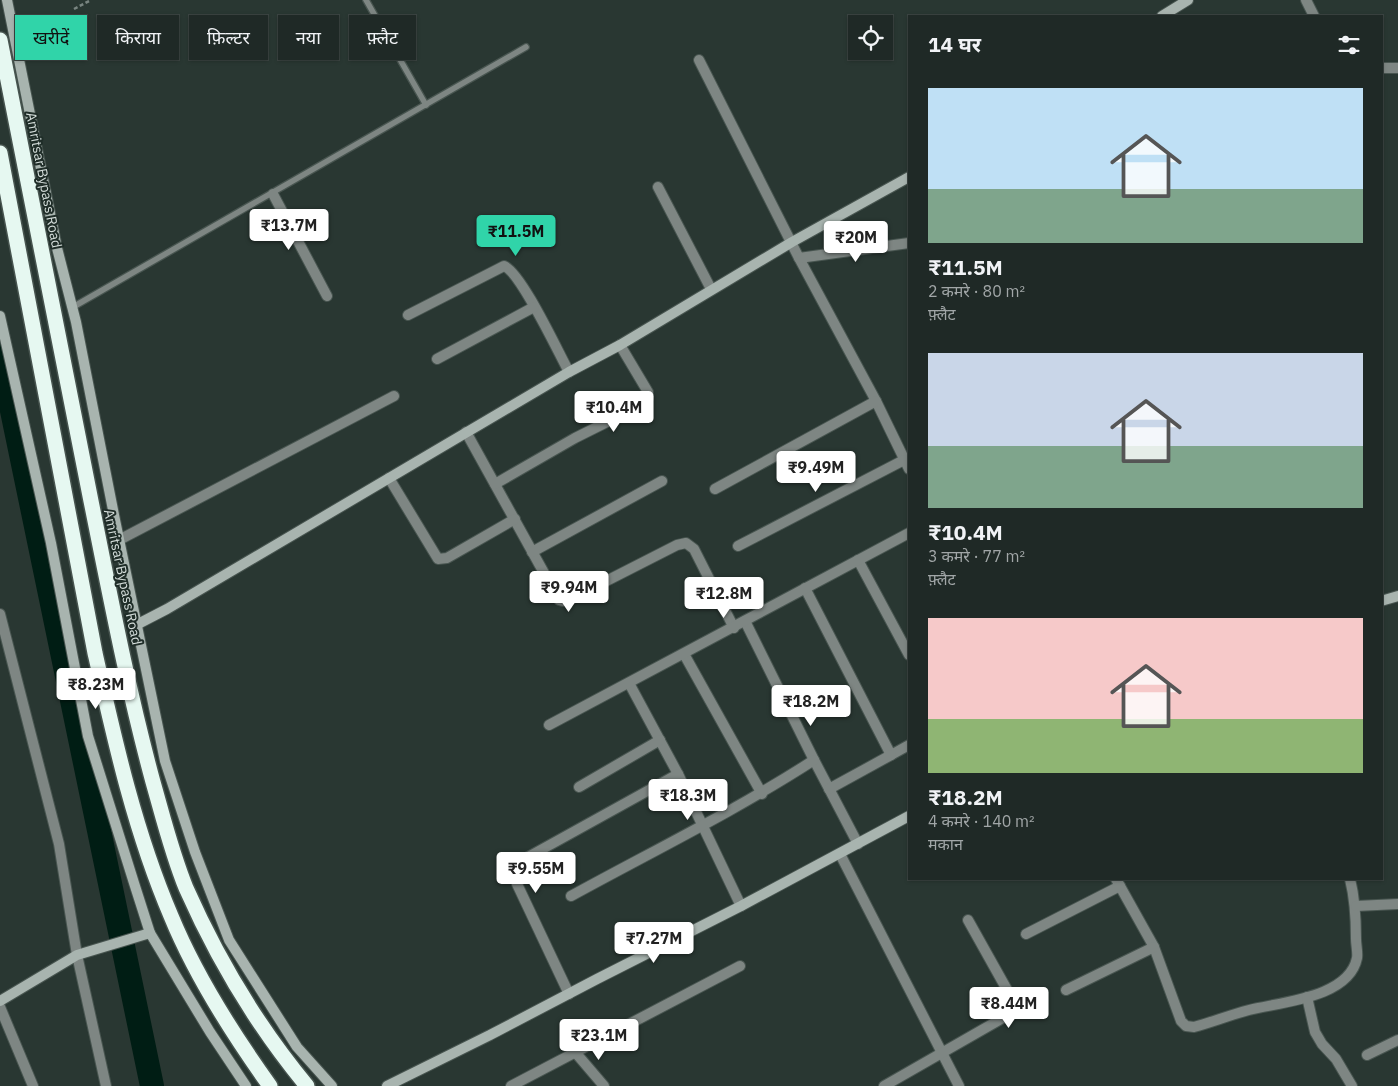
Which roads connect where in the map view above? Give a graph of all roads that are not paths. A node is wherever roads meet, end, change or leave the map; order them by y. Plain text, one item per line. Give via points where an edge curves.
1 (8, 0) edge
2 (366, 0) edge
3 (1188, 0) edge
4 (1306, 0) edge
5 (1164, 15) edge
6 (1314, 15) edge
7 (0, 40) edge
8 (526, 47) dead end
9 (699, 60) dead end
10 (1383, 68) edge
11 (1398, 68) edge
12 (426, 106) junction
13 (0, 154) edge
14 (908, 178) edge
15 (658, 187) dead end
16 (273, 194) junction
17 (792, 242) junction
18 (908, 243) edge
19 (799, 258) junction
20 (711, 289) junction
21 (327, 296) dead end
22 (534, 306) junction
23 (73, 307) junction
24 (408, 315) dead end
25 (0, 316) edge
26 (620, 345) junction
27 (438, 359) dead end
28 (569, 372) junction
29 (394, 396) dead end
30 (876, 401) junction
31 (466, 432) junction
32 (906, 465) edge
33 (389, 478) junction
34 (662, 481) dead end
35 (495, 484) junction
36 (715, 489) dead end
37 (515, 519) junction
38 (908, 534) edge
39 (119, 540) junction
40 (738, 546) dead end
41 (532, 552) junction
42 (858, 560) junction
43 (805, 588) junction
44 (1398, 596) edge
45 (1383, 600) edge
46 (0, 614) edge
47 (745, 621) junction
48 (138, 624) junction
49 (734, 628) junction
50 (908, 653) edge
51 (684, 654) junction
52 (629, 683) junction
53 (549, 724) dead end
54 (660, 740) junction
55 (908, 746) edge
56 (891, 755) junction
57 (814, 760) junction
58 (678, 774) junction
59 (579, 787) dead end
60 (829, 789) junction
61 (762, 794) junction
62 (908, 817) edge
63 (703, 827) junction
64 (858, 844) junction
65 (840, 854) junction
66 (1350, 880) edge
67 (1118, 882) edge
68 (570, 896) dead end
69 (1398, 904) edge
70 (741, 906) junction
71 (1356, 906) junction
72 (968, 920) dead end
73 (146, 934) junction
74 (1026, 934) dead end
75 (1154, 947) junction
76 (77, 955) junction
77 (740, 966) dead end
78 (1066, 990) dead end
79 (569, 994) junction
80 (1308, 997) junction
81 (0, 1001) edge
82 (0, 1007) edge
83 (1398, 1040) edge
84 (575, 1052) junction
85 (941, 1052) junction
86 (1366, 1055) dead end
87 (518, 1084) edge
88 (33, 1086) edge
89 (106, 1086) edge
90 (246, 1086) edge
91 (270, 1086) edge
92 (306, 1086) edge
93 (332, 1086) edge
94 (387, 1086) edge
95 (604, 1086) edge
96 (884, 1086) edge
97 (959, 1086) edge
98 (1352, 1086) edge

1 - 23 street via 57,248
2 - 12 lane
3 - 5 street
4 - 6 street
7 - 92 highway, Amritsar Bypass Road via 119,635 163,818 186,886 220,956 261,1023
8 - 12 lane
9 - 17 street
10 - 11 street
12 - 16 lane
13 - 91 highway via 95,653 143,840 171,916 202,983
14 - 17 street
15 - 20 street
16 - 21 street
16 - 23 lane
17 - 19 street
17 - 20 street
18 - 19 street
19 - 30 street
20 - 26 street
22 - 24 street via 511,270 504,266
22 - 27 street
22 - 28 street
23 - 39 street
25 - 73 street via 51,543 88,736
26 - 28 street
26 - 35 street via 648,392 645,403
28 - 31 street
29 - 39 street
30 - 32 street
30 - 36 street
31 - 33 street
31 - 35 street
32 - 40 street
33 - 37 street via 438,559 447,558
33 - 48 street
34 - 41 street
35 - 37 street
37 - 41 street
38 - 42 street
39 - 48 street
41 - 49 street via 555,596 564,601 686,543 694,549
42 - 43 street
42 - 50 street
43 - 47 street
43 - 56 street
44 - 45 street
46 - 76 street via 59,844
47 - 49 street
47 - 57 street
48 - 93 street via 165,761 194,852 229,940 297,1047
49 - 51 street
51 - 52 street
51 - 61 street
52 - 53 street
52 - 54 street
54 - 58 street
54 - 59 street
55 - 56 street
56 - 60 street
57 - 60 street
57 - 61 street
58 - 63 street
58 - 79 street via 516,865 517,884
60 - 64 street
61 - 63 street
62 - 64 street
63 - 68 street
63 - 70 street
64 - 65 street
65 - 70 street
65 - 85 street
66 - 71 street
67 - 74 street
67 - 75 street
69 - 71 street
70 - 79 street
71 - 80 street via 1357,958 1353,968 1339,983
72 - 85 street via 1015,1009
73 - 76 street
73 - 90 street
75 - 78 street
75 - 80 street via 1181,1021 1186,1026 1194,1027 1247,1010
76 - 81 street
76 - 89 street
77 - 84 street
79 - 94 street
80 - 98 street via 1315,1032
82 - 88 street
83 - 86 street
84 - 87 street
84 - 95 street
85 - 96 street
85 - 97 street

